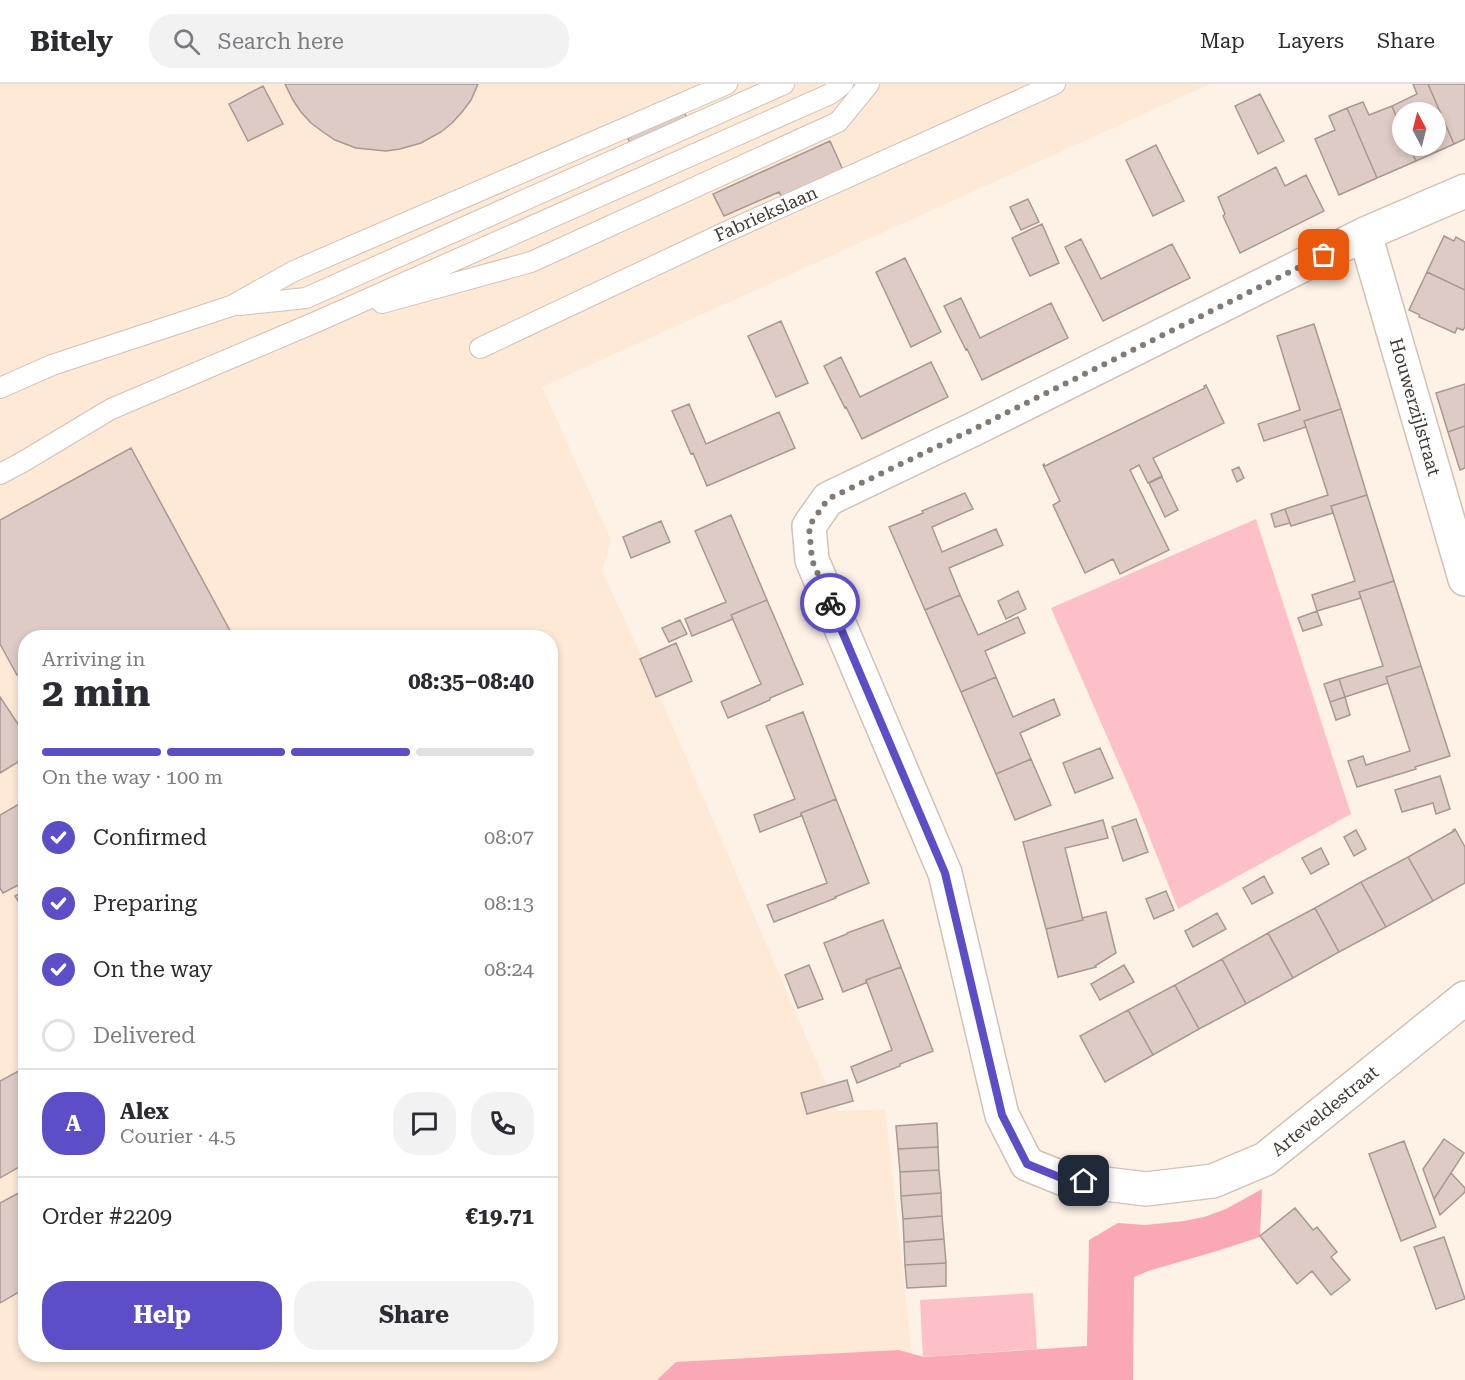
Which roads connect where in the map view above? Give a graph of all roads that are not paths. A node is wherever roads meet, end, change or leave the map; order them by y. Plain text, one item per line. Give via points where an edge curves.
1 (727, 84) edge
2 (784, 84) edge
3 (843, 84) edge
4 (869, 84) edge
5 (1055, 84) edge
6 (1465, 191) edge
7 (1365, 234) junction
8 (231, 306) junction
9 (316, 322) junction
10 (480, 348) dead end
11 (52, 365) junction
12 (0, 388) edge
13 (0, 399) edge
14 (0, 474) edge
15 (1465, 579) edge
16 (1465, 998) edge

1 - 8 lane via 294,271
2 - 8 lane via 306,298
3 - 9 lane via 831,94
4 - 9 lane via 838,122 531,262
5 - 10 lane, Fabriekslaan
6 - 7 street
7 - 15 street, Houwerzijlstraat
7 - 16 street, Arteveldestraat via 828,499 809,526 812,560 945,873 1002,1115 1027,1164 1064,1179 1146,1189 1213,1181 1265,1159
8 - 11 lane
9 - 14 lane via 111,409
11 - 12 lane
11 - 13 lane

